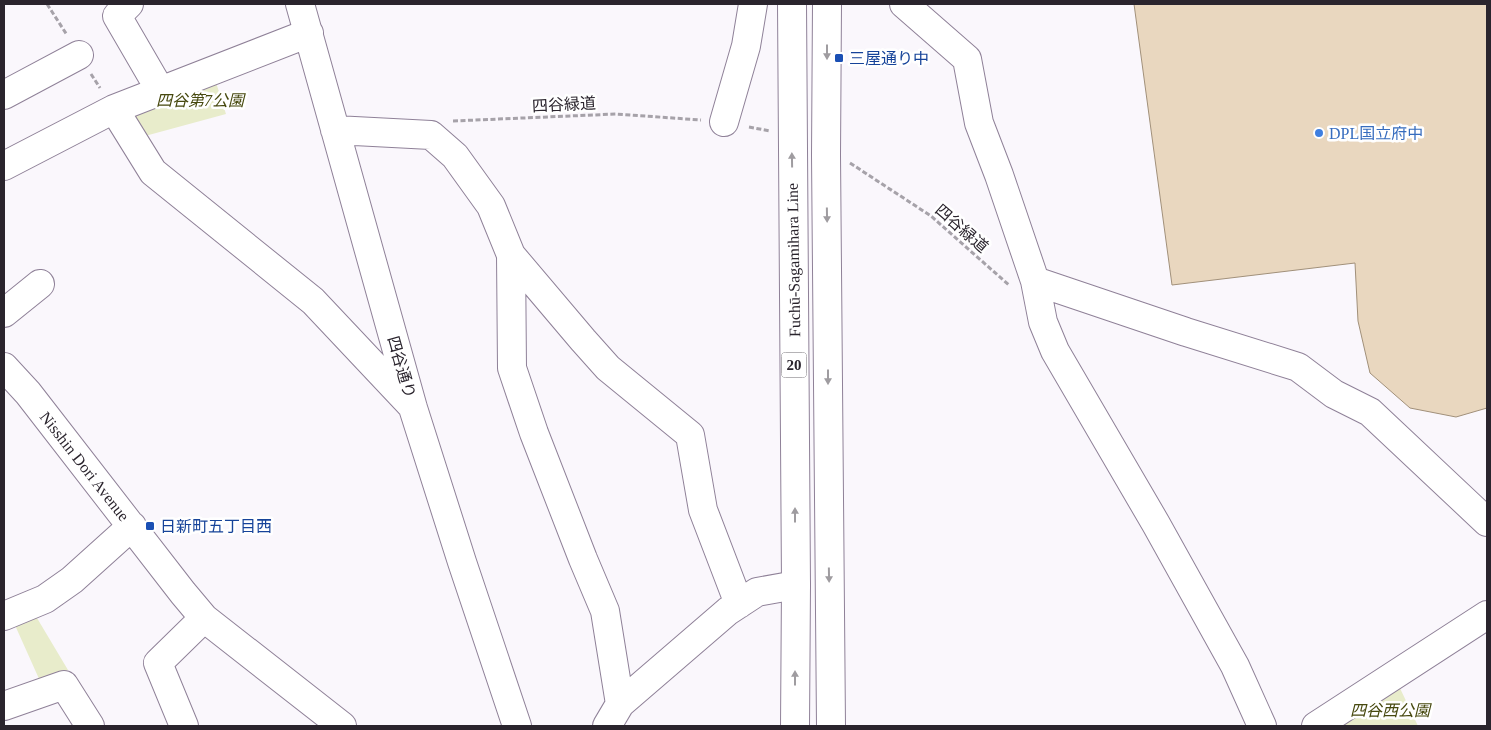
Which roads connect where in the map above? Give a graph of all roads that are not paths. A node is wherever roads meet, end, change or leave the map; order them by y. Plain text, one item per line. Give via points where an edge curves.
1 (130, 4) edge
2 (300, 4) edge
3 (753, 4) edge
4 (792, 4) edge
5 (827, 4) edge
6 (904, 4) edge
7 (309, 33) junction
8 (79, 55) dead end
9 (160, 90) junction
10 (4, 95) edge
11 (114, 109) junction
12 (724, 122) road end
13 (335, 130) junction
14 (4, 166) edge
15 (511, 255) junction
16 (40, 284) dead end
17 (1025, 285) junction
18 (4, 313) edge
19 (4, 367) edge
20 (414, 408) junction
21 (1487, 522) edge
22 (132, 526) junction
23 (796, 585) junction
24 (739, 604) junction
25 (1487, 615) edge
26 (4, 616) edge
27 (204, 618) junction
28 (4, 706) edge
29 (613, 715) edge
30 (90, 726) edge
31 (184, 726) edge
32 (342, 726) edge
33 (517, 726) edge
34 (795, 726) edge
35 (831, 726) edge
36 (1262, 726) edge
37 (1316, 726) edge

1 - 9 street via 118,16
2 - 7 street, 四谷通り
3 - 12 street via 746,46
23 -> 4 street, Fuchū-Sagamihara Line / 20
5 -> 35 street, Fuchū-Sagamihara Line / 20
6 - 17 street via 967,59 979,123 999,175
7 - 9 street
7 - 13 street, 四谷通り
8 - 10 street
9 - 11 street
11 - 14 street
11 - 20 street via 153,172 313,301
13 - 15 street via 430,135 455,156 491,206
13 - 20 street, 四谷通り
15 - 24 street via 608,368 690,435 703,510
15 - 29 street via 512,368 534,433 605,611
16 - 18 street
17 - 21 street via 1298,367 1334,394 1370,412
17 - 36 street via 1055,351 1235,666
19 - 22 street, Nisshin Dori Avenue
20 - 33 street, 四谷通り
22 - 26 street via 72,580 45,599
22 - 27 street, Nisshin Dori Avenue
23 - 24 street via 757,592
34 -> 23 street, Fuchū-Sagamihara Line / 20
24 - 29 street
25 - 37 street
27 - 31 street via 158,663
27 - 32 street, Nisshin Dori Avenue
28 - 30 street via 64,685

